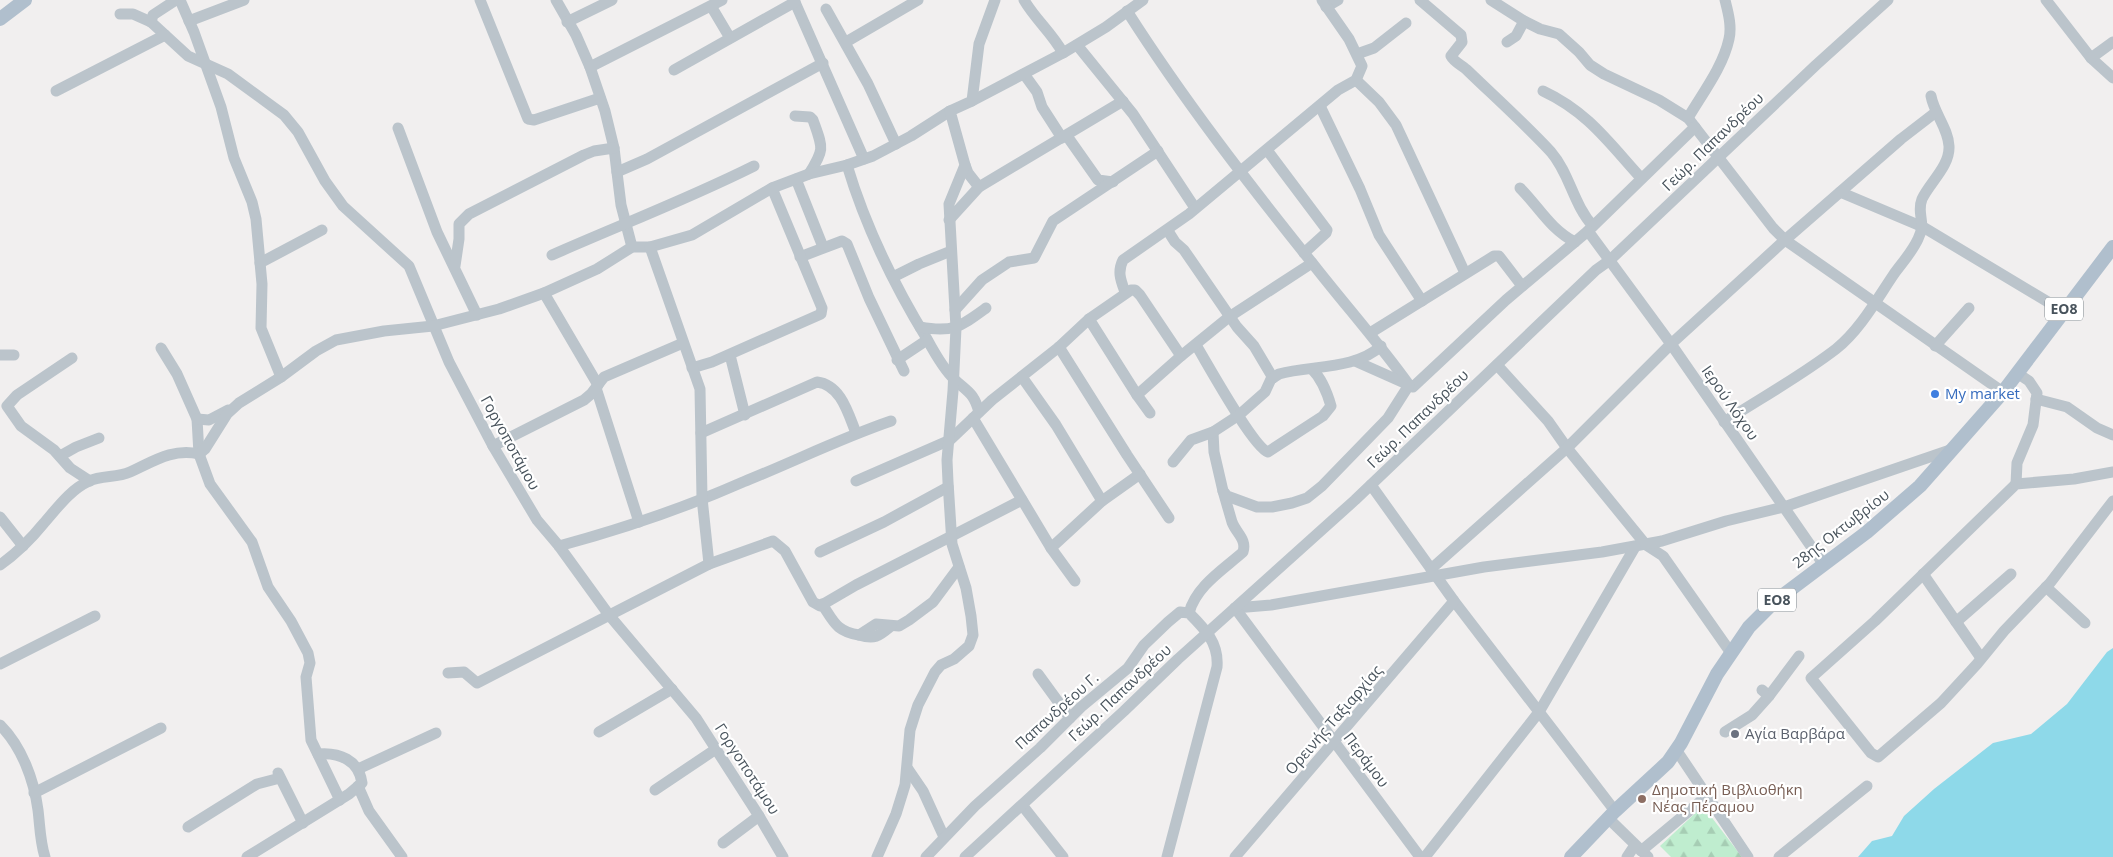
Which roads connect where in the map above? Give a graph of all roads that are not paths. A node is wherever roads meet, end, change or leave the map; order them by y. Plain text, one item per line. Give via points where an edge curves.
1 (25, 0) edge
2 (176, 0) edge
3 (180, 0) edge
4 (244, 0) edge
5 (480, 0) edge
6 (556, 0) edge
7 (612, 0) edge
8 (722, 0) edge
9 (918, 0) edge
10 (995, 0) edge
11 (1024, 0) edge
12 (1143, 0) edge
13 (1338, 0) edge
14 (1420, 0) edge
15 (1725, 0) edge
16 (1888, 0) edge
17 (2046, 0) edge
18 (794, 1) edge
19 (1494, 1) edge
20 (1324, 3) edge
21 (712, 6) junction
22 (826, 9) dead end
23 (1126, 11) junction
24 (120, 14) dead end
25 (0, 19) edge
26 (189, 21) junction
27 (1524, 21) junction
28 (151, 22) junction
29 (567, 22) junction
30 (1406, 24) dead end
31 (165, 35) junction
32 (730, 38) junction
33 (846, 42) junction
34 (1507, 42) dead end
35 (2113, 42) edge
36 (1077, 44) junction
37 (1063, 53) junction
38 (1357, 54) junction
39 (2091, 58) junction
40 (205, 63) junction
41 (823, 63) junction
42 (590, 67) junction
43 (674, 70) dead end
44 (1024, 74) junction
45 (2113, 78) edge
46 (1356, 80) junction
47 (56, 91) dead end
48 (1544, 91) dead end
49 (1931, 96) dead end
50 (600, 98) junction
51 (972, 100) junction
52 (1124, 102) junction
53 (1320, 106) junction
54 (950, 112) junction
55 (1936, 112) junction
56 (795, 116) dead end
57 (1691, 123) junction
58 (398, 128) dead end
59 (1065, 137) junction
60 (896, 144) junction
61 (614, 148) junction
62 (1267, 150) junction
63 (1158, 151) junction
64 (822, 152) junction
65 (1720, 158) junction
66 (864, 159) junction
67 (965, 165) junction
68 (754, 166) dead end
69 (841, 166) junction
70 (1241, 171) junction
71 (617, 172) junction
72 (808, 174) junction
73 (1641, 178) junction
74 (796, 179) junction
75 (1113, 182) junction
76 (979, 187) junction
77 (772, 188) junction
78 (1520, 188) dead end
79 (1840, 192) junction
80 (1195, 208) junction
81 (949, 220) junction
82 (626, 222) junction
83 (1924, 227) junction
84 (1590, 228) junction
85 (322, 230) dead end
86 (1168, 230) junction
87 (1784, 240) junction
88 (1575, 242) junction
89 (632, 247) junction
90 (650, 247) junction
91 (823, 247) junction
92 (2113, 247) edge
93 (951, 251) junction
94 (1304, 253) junction
95 (552, 255) dead end
96 (800, 257) junction
97 (1610, 260) junction
98 (260, 263) junction
99 (1312, 263) junction
100 (454, 266) junction
101 (1464, 274) junction
102 (893, 277) junction
103 (1522, 286) junction
104 (978, 287) junction
105 (1125, 292) junction
106 (544, 293) junction
107 (1422, 301) junction
108 (1874, 303) junction
109 (986, 308) dead end
110 (1969, 308) dead end
111 (956, 310) junction
112 (2063, 311) junction
113 (477, 315) junction
114 (976, 315) junction
115 (1230, 317) junction
116 (1089, 319) junction
117 (433, 326) junction
118 (920, 327) junction
119 (956, 328) junction
120 (1370, 334) junction
121 (927, 340) junction
122 (683, 343) junction
123 (1671, 344) junction
124 (1196, 345) junction
125 (1060, 346) junction
126 (1381, 346) junction
127 (1935, 346) junction
128 (162, 348) dead end
129 (730, 354) junction
130 (0, 355) edge
131 (14, 355) dead end
132 (1181, 356) junction
133 (72, 358) dead end
134 (897, 360) junction
135 (1355, 361) junction
136 (1497, 365) junction
137 (692, 368) junction
138 (1312, 370) junction
139 (904, 371) dead end
140 (2017, 373) junction
141 (281, 376) junction
142 (1022, 377) junction
143 (1273, 378) junction
144 (954, 380) junction
145 (1409, 385) junction
146 (597, 386) junction
147 (2003, 392) junction
148 (1137, 395) junction
149 (2036, 399) junction
150 (239, 403) junction
151 (3, 404) edge
152 (1150, 413) dead end
153 (745, 415) junction
154 (976, 415) junction
155 (1239, 415) junction
156 (198, 419) junction
157 (891, 421) dead end
158 (1724, 422) junction
159 (1213, 432) junction
160 (701, 433) junction
161 (856, 433) junction
162 (2113, 435) edge
163 (99, 438) dead end
164 (950, 440) junction
165 (493, 446) junction
166 (1567, 448) junction
167 (1955, 448) junction
168 (199, 454) junction
169 (60, 456) junction
170 (1173, 462) dead end
171 (2113, 472) edge
172 (1140, 474) junction
173 (90, 481) junction
174 (856, 481) dead end
175 (2016, 484) junction
176 (1370, 485) junction
177 (948, 487) junction
178 (1223, 491) junction
179 (702, 498) junction
180 (1022, 500) junction
181 (1102, 501) junction
182 (2113, 501) edge
183 (1784, 507) junction
184 (0, 517) edge
185 (1169, 518) dead end
186 (639, 522) junction
187 (951, 536) junction
188 (23, 546) junction
189 (559, 546) junction
190 (1640, 546) junction
191 (1051, 548) junction
192 (820, 552) dead end
193 (709, 564) junction
194 (1824, 564) junction
195 (0, 565) edge
196 (959, 567) junction
197 (1434, 573) junction
198 (1922, 574) junction
199 (2011, 574) dead end
200 (1075, 582) dead end
201 (2046, 587) junction
202 (1454, 601) junction
203 (822, 604) junction
204 (1235, 608) junction
205 (1189, 613) junction
206 (610, 615) junction
207 (96, 616) dead end
208 (1956, 622) junction
209 (2085, 623) dead end
210 (1208, 632) junction
211 (1731, 652) junction
212 (1799, 656) dead end
213 (1981, 658) junction
214 (0, 664) edge
215 (448, 673) dead end
216 (1038, 674) dead end
217 (672, 689) junction
218 (1539, 712) junction
219 (1070, 718) junction
220 (0, 725) edge
221 (161, 728) dead end
222 (599, 732) dead end
223 (1725, 732) dead end
224 (436, 733) dead end
225 (1334, 743) junction
226 (716, 749) junction
227 (1677, 751) junction
228 (318, 754) junction
229 (358, 769) junction
230 (908, 769) junction
231 (358, 786) junction
232 (1867, 786) dead end
233 (655, 790) dead end
234 (34, 793) junction
235 (1707, 796) junction
236 (340, 800) junction
237 (1022, 805) junction
238 (1612, 815) junction
239 (759, 816) junction
240 (303, 823) junction
241 (188, 827) dead end
242 (944, 837) junction
243 (722, 844) dead end
244 (1642, 851) edge
245 (45, 857) edge
246 (247, 857) edge
247 (402, 857) edge
248 (783, 857) edge
249 (876, 857) edge
250 (926, 857) edge
251 (965, 857) edge
252 (1063, 857) edge
253 (1167, 857) edge
254 (1235, 857) edge
255 (1420, 857) edge
256 (1425, 857) edge
257 (1571, 857) edge
258 (1628, 857) edge
259 (1748, 857) edge
260 (1779, 857) edge

1 - 25 main road
2 - 28 street via 153,15
3 - 26 street
4 - 26 street
5 - 50 street via 528,119 534,120
6 - 29 street
7 - 29 street
8 - 21 street
9 - 33 street
10 - 51 street via 978,44
11 - 37 street
12 - 23 street
13 - 20 street
14 - 84 street, Ιερού Λόχου via 1461,35 1462,42 1451,56 1452,60 1467,70 1558,161
15 - 57 street via 1729,38
16 - 65 street, Γεώρ. Παπανδρέου
17 - 39 street
18 - 32 street
18 - 41 street
19 - 27 street
20 - 38 street
21 - 32 street
21 - 42 street
22 - 33 street
23 - 36 street
23 - 70 street
24 - 28 street via 133,14
26 - 40 street
27 - 34 street via 1516,36
27 - 57 street via 1559,34 1590,65 1659,100
28 - 31 street, Γοργοποτάμου
29 - 42 street
30 - 38 street via 1374,48
31 - 40 street, Γοργοποτάμου via 188,56
31 - 47 street
32 - 43 street
33 - 60 street
35 - 39 street
36 - 37 street
36 - 52 street
37 - 44 street
38 - 46 street via 1362,66
39 - 45 street
40 - 98 street via 234,158 252,202
40 - 117 street, Γοργοποτάμου via 228,74 291,124 343,206 412,271
41 - 66 street
41 - 71 street via 647,159
42 - 50 street
44 - 51 street
44 - 59 street via 1037,92 1042,107
46 - 53 street
46 - 101 street via 1396,124
48 - 73 street via 1580,112
49 - 55 street
50 - 61 street
51 - 54 street
52 - 59 street
52 - 63 street
53 - 62 street
53 - 107 street via 1379,235
54 - 60 street
54 - 67 street
55 - 79 street
55 - 83 street via 1949,148 1947,158 1922,199 1920,214
56 - 64 street via 813,120
57 - 65 street
57 - 73 street
58 - 100 street via 432,219
59 - 75 street via 1098,180
59 - 76 street
60 - 66 street
61 - 71 street
61 - 100 street via 584,155 469,214 459,224
62 - 70 street
62 - 94 street via 1327,230
63 - 75 street
63 - 80 street
64 - 69 street via 827,160
64 - 72 street
65 - 87 street
65 - 97 street, Γεώρ. Παπανδρέου
66 - 69 street
67 - 76 street
67 - 81 street via 952,194
68 - 82 street
69 - 72 street
69 - 102 street
70 - 80 street
70 - 94 street
71 - 82 street
72 - 74 street
73 - 84 street
74 - 77 street
74 - 91 street
75 - 104 street via 1053,222 1034,258 1009,262 982,280
76 - 81 street
77 - 90 street via 692,235
77 - 96 street
78 - 88 street via 1552,226
79 - 83 street
79 - 87 street
80 - 86 street
81 - 93 street
82 - 89 street
82 - 95 street
83 - 108 street
83 - 112 street
84 - 88 street
84 - 97 street, Ιερού Λόχου
85 - 98 street
86 - 105 street via 1123,260 1120,278
86 - 115 street
87 - 108 street
87 - 123 street
88 - 103 street
89 - 90 street
89 - 106 street via 597,269
90 - 122 street
91 - 96 street
91 - 134 street via 842,241 847,244
92 - 112 main road, 28ης Οκτωβρίου / ΕΟ8
93 - 102 street
93 - 111 street
94 - 99 street
96 - 129 street via 822,308 821,314
97 - 123 street, Ιερού Λόχου
97 - 136 street, Γεώρ. Παπανδρέου
98 - 141 street via 261,328
99 - 115 street
99 - 120 street
100 - 113 street
101 - 103 street via 1499,256
101 - 107 street
102 - 118 street
103 - 145 street via 1418,384
104 - 111 street
104 - 114 street via 975,293
105 - 116 street
105 - 132 street via 1135,290 1140,295
106 - 113 street
106 - 146 street
107 - 120 street
108 - 127 street
108 - 158 street via 1836,349
109 - 114 street
110 - 127 street
111 - 119 street
112 - 140 main road, 28ης Οκτωβρίου / ΕΟ8
113 - 117 street
114 - 119 street
115 - 124 street
115 - 143 street via 1254,346
116 - 125 street
116 - 148 street
117 - 141 street via 336,340
117 - 165 street, Γοργοποτάμου
118 - 119 street
118 - 121 street
119 - 144 street
120 - 126 street
121 - 134 street
121 - 144 street
122 - 137 street
122 - 146 street via 609,375
123 - 158 street, Ιερού Λόχου
123 - 166 street
124 - 132 street
124 - 155 street
125 - 142 street
125 - 172 street
126 - 135 street
126 - 145 street
127 - 147 street
128 - 156 street
129 - 137 street
129 - 153 street
130 - 131 street
132 - 148 street
133 - 151 street
134 - 139 street
135 - 138 street
135 - 145 street
136 - 166 street
136 - 176 street, Γεώρ. Παπανδρέου
137 - 160 street via 700,389
138 - 143 street via 1291,371
138 - 155 street via 1324,386 1331,406 1323,416 1273,450 1264,450
140 - 147 main road, 28ης Οκτωβρίου / ΕΟ8
140 - 149 street via 2029,381 2037,393
141 - 150 street
142 - 154 street
142 - 181 street via 1056,425
143 - 155 street via 1265,392
144 - 154 street via 975,399
144 - 164 street
145 - 178 street via 1388,418 1307,498 1272,507 1257,507 1227,496
146 - 165 street via 584,400
146 - 186 street
147 - 167 main road, 28ης Οκτωβρίου / ΕΟ8
148 - 152 street
149 - 162 street via 2067,407
149 - 175 street via 2033,425 2017,463
150 - 156 street via 216,418
150 - 168 street via 227,414
151 - 169 street via 21,426
153 - 160 street
153 - 161 street via 817,382 826,383 836,390
154 - 164 street
154 - 180 street
155 - 159 street
156 - 168 street
157 - 161 street
158 - 183 street, Ιερού Λόχου
159 - 170 street via 1192,440
159 - 178 street
160 - 179 street
161 - 179 street
163 - 169 street
164 - 174 street
164 - 177 street
165 - 189 street, Γοργοποτάμου via 537,520
166 - 190 street
166 - 197 street
167 - 183 street
167 - 194 main road, 28ης Οκτωβρίου / ΕΟ8 via 1909,497
168 - 173 street via 167,454 124,475
168 - 228 street via 210,484 252,542 268,587 308,653 310,663 306,677 310,725 313,746
169 - 173 street via 70,468
171 - 175 street
172 - 181 street
172 - 185 street
173 - 188 street via 66,498
175 - 198 street
176 - 197 street
176 - 204 street, Γεώρ. Παπανδρέου
177 - 187 street
177 - 192 street
178 - 205 street via 1233,525 1245,546 1244,552 1195,597
179 - 186 street
179 - 193 street
180 - 187 street
180 - 191 street
181 - 191 street
182 - 201 street
183 - 190 street
183 - 194 street, Ιερού Λόχου
184 - 188 street
186 - 189 street
187 - 196 street
187 - 203 street
188 - 195 street
189 - 206 street, Γοργοποτάμου
190 - 197 street
190 - 211 street via 1663,556
190 - 218 street
191 - 200 street
193 - 203 street via 774,541 785,551 813,602
193 - 206 street
194 - 211 main road, 28ης Οκτωβρίου / ΕΟ8 via 1764,611
196 - 203 street via 933,602 899,626 876,624 859,635 848,633 839,629
196 - 230 street via 972,616 972,639 961,653 938,668 925,690 910,730
197 - 202 street
197 - 204 street
198 - 208 street
198 - 213 street via 1811,678 1871,753 1878,757 1941,703
199 - 208 street
201 - 209 street
201 - 213 street
202 - 218 street
202 - 225 street, Ορεινής Ταξιαρχίας
204 - 210 street, Γεώρ. Παπανδρέου
204 - 225 street, Περάμου
205 - 210 street
205 - 219 street, Παπανδρέου Γ. via 1180,612 1168,622 1144,645 1128,668
206 - 215 street via 477,684 464,672
206 - 217 street, Γοργοποτάμου
207 - 214 street
208 - 213 street
210 - 237 street, Γεώρ. Παπανδρέου
210 - 253 street via 1218,656 1217,667
211 - 227 main road, 28ης Οκτωβρίου / ΕΟ8
212 - 223 street via 1766,693 1752,715
216 - 219 street
217 - 222 street
217 - 226 street, Γοργοποτάμου
218 - 238 street
218 - 256 street
219 - 242 street, Παπανδρέου Γ.
220 - 234 street via 21,755
221 - 234 street
224 - 229 street
225 - 254 street, Ορεινής Ταξιαρχίας
225 - 255 street, Περάμου
226 - 233 street
226 - 239 street, Γοργοποτάμου
227 - 235 street
227 - 238 main road, 28ης Οκτωβρίου / ΕΟ8
228 - 229 street via 343,756
228 - 236 street
229 - 231 street via 362,783
230 - 242 street via 923,791
230 - 249 street via 896,814
231 - 236 street
231 - 247 street via 369,811
232 - 260 street
234 - 245 street
235 - 244 street
235 - 259 street
236 - 240 street
237 - 251 street, Γεώρ. Παπανδρέου
237 - 252 street
238 - 244 street
238 - 257 main road, 28ης Οκτωβρίου / ΕΟ8
239 - 243 street
239 - 248 street, Γοργοποτάμου
240 - 241 street via 279,776 257,784
240 - 246 street
242 - 250 street, Παπανδρέου Γ.
244 - 258 street

